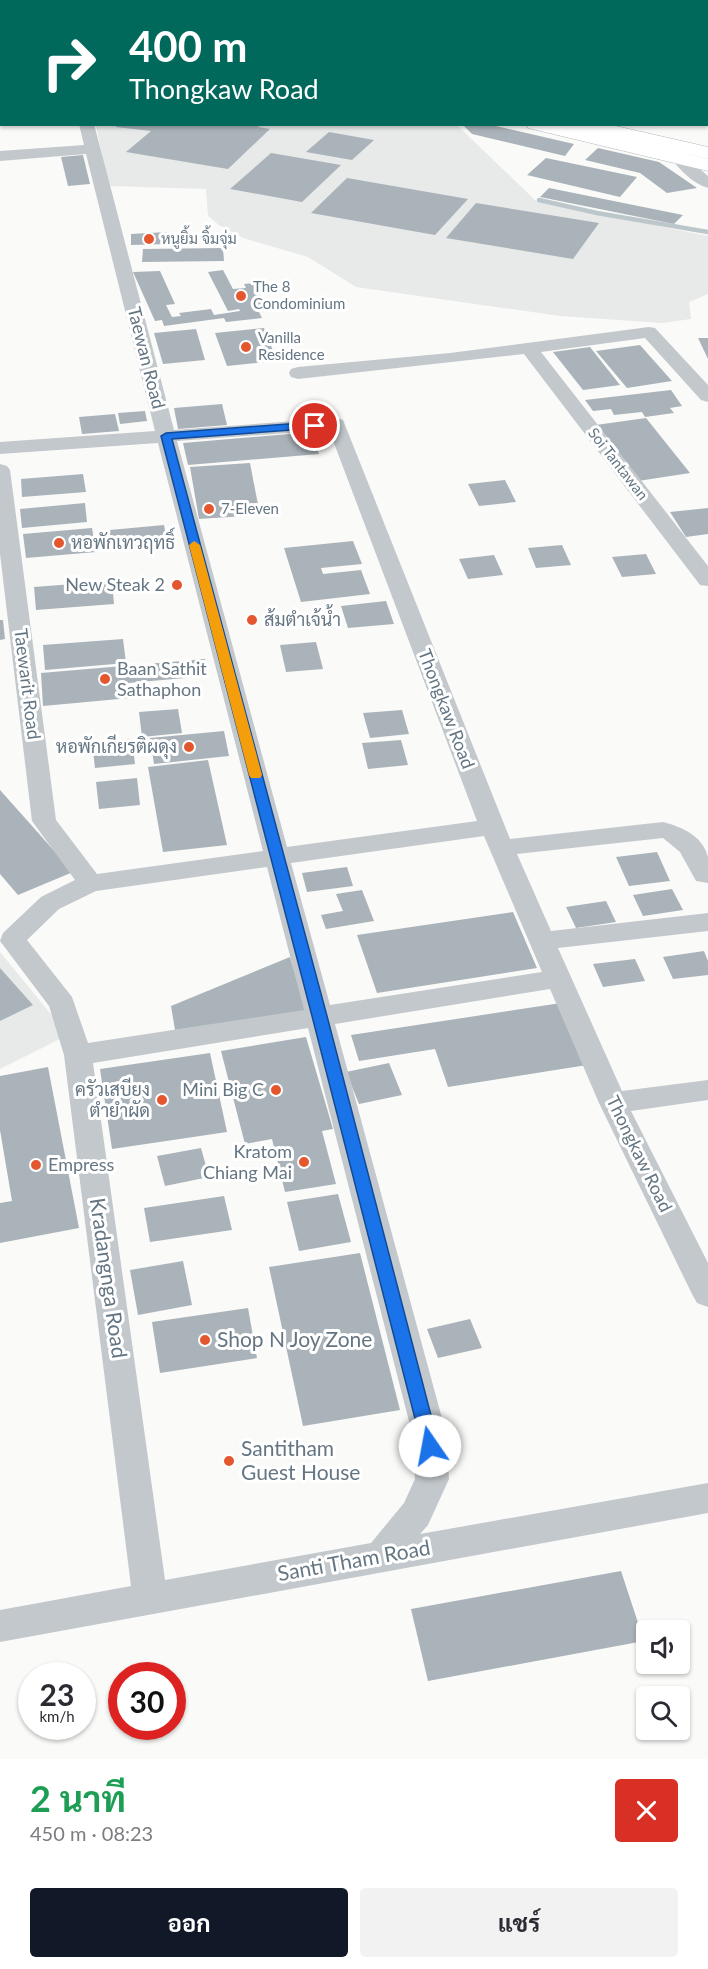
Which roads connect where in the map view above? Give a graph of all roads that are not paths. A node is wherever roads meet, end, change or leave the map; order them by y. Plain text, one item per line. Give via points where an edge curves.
1 (86, 126) edge
2 (543, 126) edge
3 (587, 126) edge
4 (647, 126) edge
5 (708, 140) edge
6 (92, 149) junction
7 (708, 153) edge
8 (0, 156) edge
9 (679, 158) junction
10 (708, 165) edge
11 (708, 183) edge
12 (529, 348) junction
13 (298, 373) dead end
14 (708, 396) edge
15 (166, 436) junction
16 (0, 448) edge
17 (0, 470) edge
18 (708, 580) edge
19 (496, 838) junction
20 (277, 857) junction
21 (705, 875) dead end
22 (90, 883) junction
23 (708, 922) edge
24 (542, 941) junction
25 (556, 979) junction
26 (320, 1016) junction
27 (78, 1055) junction
28 (708, 1090) edge
29 (613, 1104) junction
30 (708, 1294) edge
31 (708, 1498) edge
32 (382, 1556) junction
33 (150, 1599) junction
34 (0, 1626) edge

1 - 6 street, Taewan Road
2 - 9 main road
3 - 7 main road
4 - 5 main road
6 - 8 street
6 - 15 street, Taewan Road
9 - 10 main road
9 - 11 street
12 - 13 street
12 - 14 street via 649,332
12 - 18 street, Soi Tantawan
15 - 16 street, Thongkaw Road
15 - 19 street, Thongkaw Road via 336,424
15 - 20 street, Taewan Road
17 - 22 street, Taewarit Road via 44,821
19 - 20 street
19 - 21 street via 676,832 683,837
19 - 24 street, Thongkaw Road
20 - 22 street
20 - 26 street, Taewan Road
22 - 27 street, Kradangnga Road via 50,903 12,939 62,1004
23 - 24 street
24 - 25 street, Thongkaw Road
25 - 26 street
25 - 29 street, Thongkaw Road
26 - 27 street
26 - 32 street, Taewan Road via 429,1433 432,1459 432,1479 416,1514
27 - 33 street, Kradangnga Road
28 - 29 street
29 - 30 street, Thongkaw Road
31 - 32 street, Santi Tham Road
32 - 33 street, Santi Tham Road
33 - 34 street, Santi Tham Road

